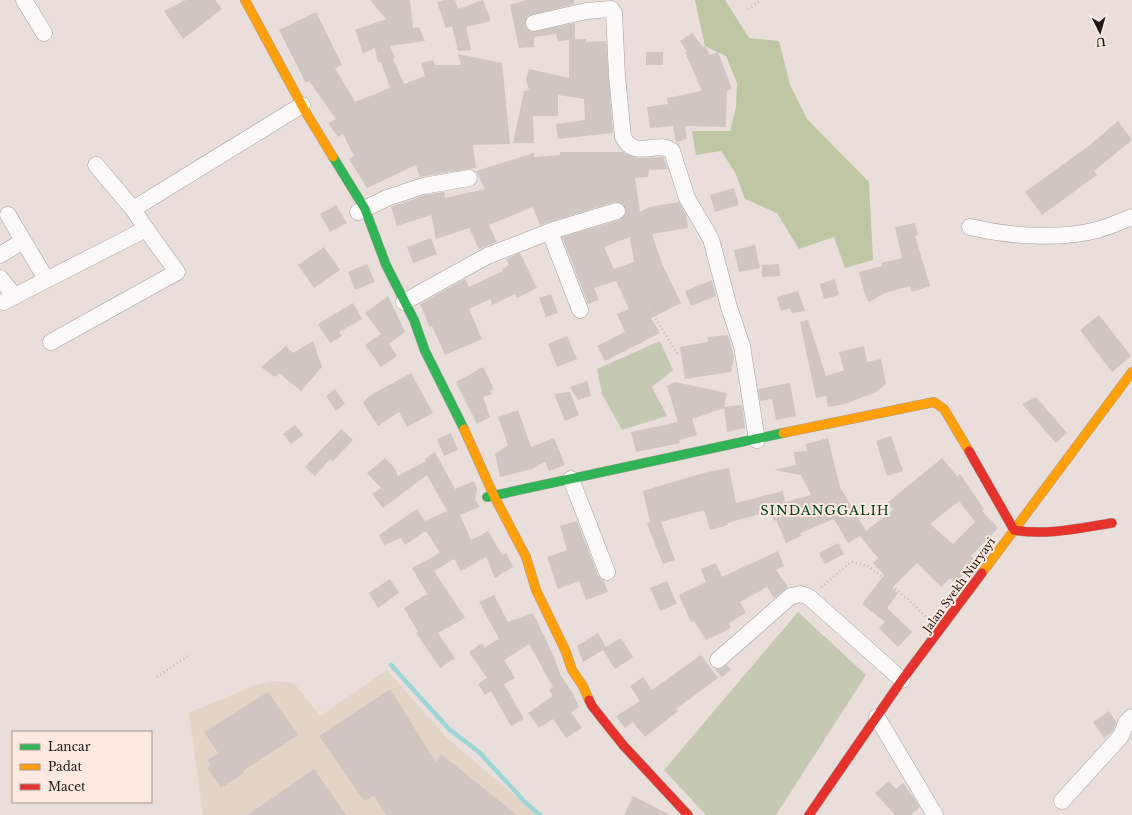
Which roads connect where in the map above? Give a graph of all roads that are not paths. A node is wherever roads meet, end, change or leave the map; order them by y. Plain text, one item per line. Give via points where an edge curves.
1 (24, 0) edge
2 (245, 0) edge
3 (534, 23) dead end
4 (44, 33) dead end
5 (302, 105) junction
6 (96, 165) dead end
7 (469, 178) dead end
8 (133, 209) junction
9 (362, 210) junction
10 (617, 211) dead end
11 (8, 215) dead end
12 (1132, 217) edge
13 (970, 227) dead end
14 (146, 228) junction
15 (550, 232) junction
16 (23, 241) junction
17 (0, 255) edge
18 (0, 278) edge
19 (46, 279) junction
20 (404, 302) junction
21 (580, 310) dead end
22 (51, 342) dead end
23 (1132, 372) edge
24 (757, 440) junction
25 (571, 479) junction
26 (490, 496) junction
27 (1112, 522) dead end
28 (1014, 530) junction
29 (607, 572) dead end
30 (718, 660) dead end
31 (902, 680) junction
32 (877, 717) junction
33 (1132, 717) edge
34 (1062, 801) dead end
35 (688, 815) edge
36 (809, 815) edge
37 (935, 815) edge

1 - 4 street
2 - 5 street
3 - 24 street via 586,10 611,9 614,13 616,76 623,137 633,148 672,150 687,198 711,239 742,346
5 - 8 street
5 - 9 street via 330,154 354,188
6 - 8 street
7 - 9 street via 422,186
8 - 14 street
9 - 20 street
10 - 15 street
11 - 16 street
12 - 13 street via 1097,230 1056,235 993,233
14 - 19 street
14 - 22 street via 177,272
15 - 20 street via 487,256
15 - 21 street
16 - 17 street
16 - 19 street
18 - 19 street via 9,299
20 - 26 street via 448,399 467,434
23 - 28 street, Jalan Syekh Nuryayi
24 - 25 street
24 - 28 street via 848,418 934,402 944,408
25 - 26 street
25 - 29 street
26 - 35 street via 526,557 536,590 572,670 592,706 623,745
27 - 28 street via 1043,532 1023,533
28 - 31 street, Jalan Syekh Nuryayi
30 - 31 street via 791,596 801,594 810,597
31 - 32 street, Jalan Syekh Nuryayi
32 - 36 street, Jalan Syekh Nuryayi
32 - 37 street
33 - 34 street via 1126,723 1121,736

